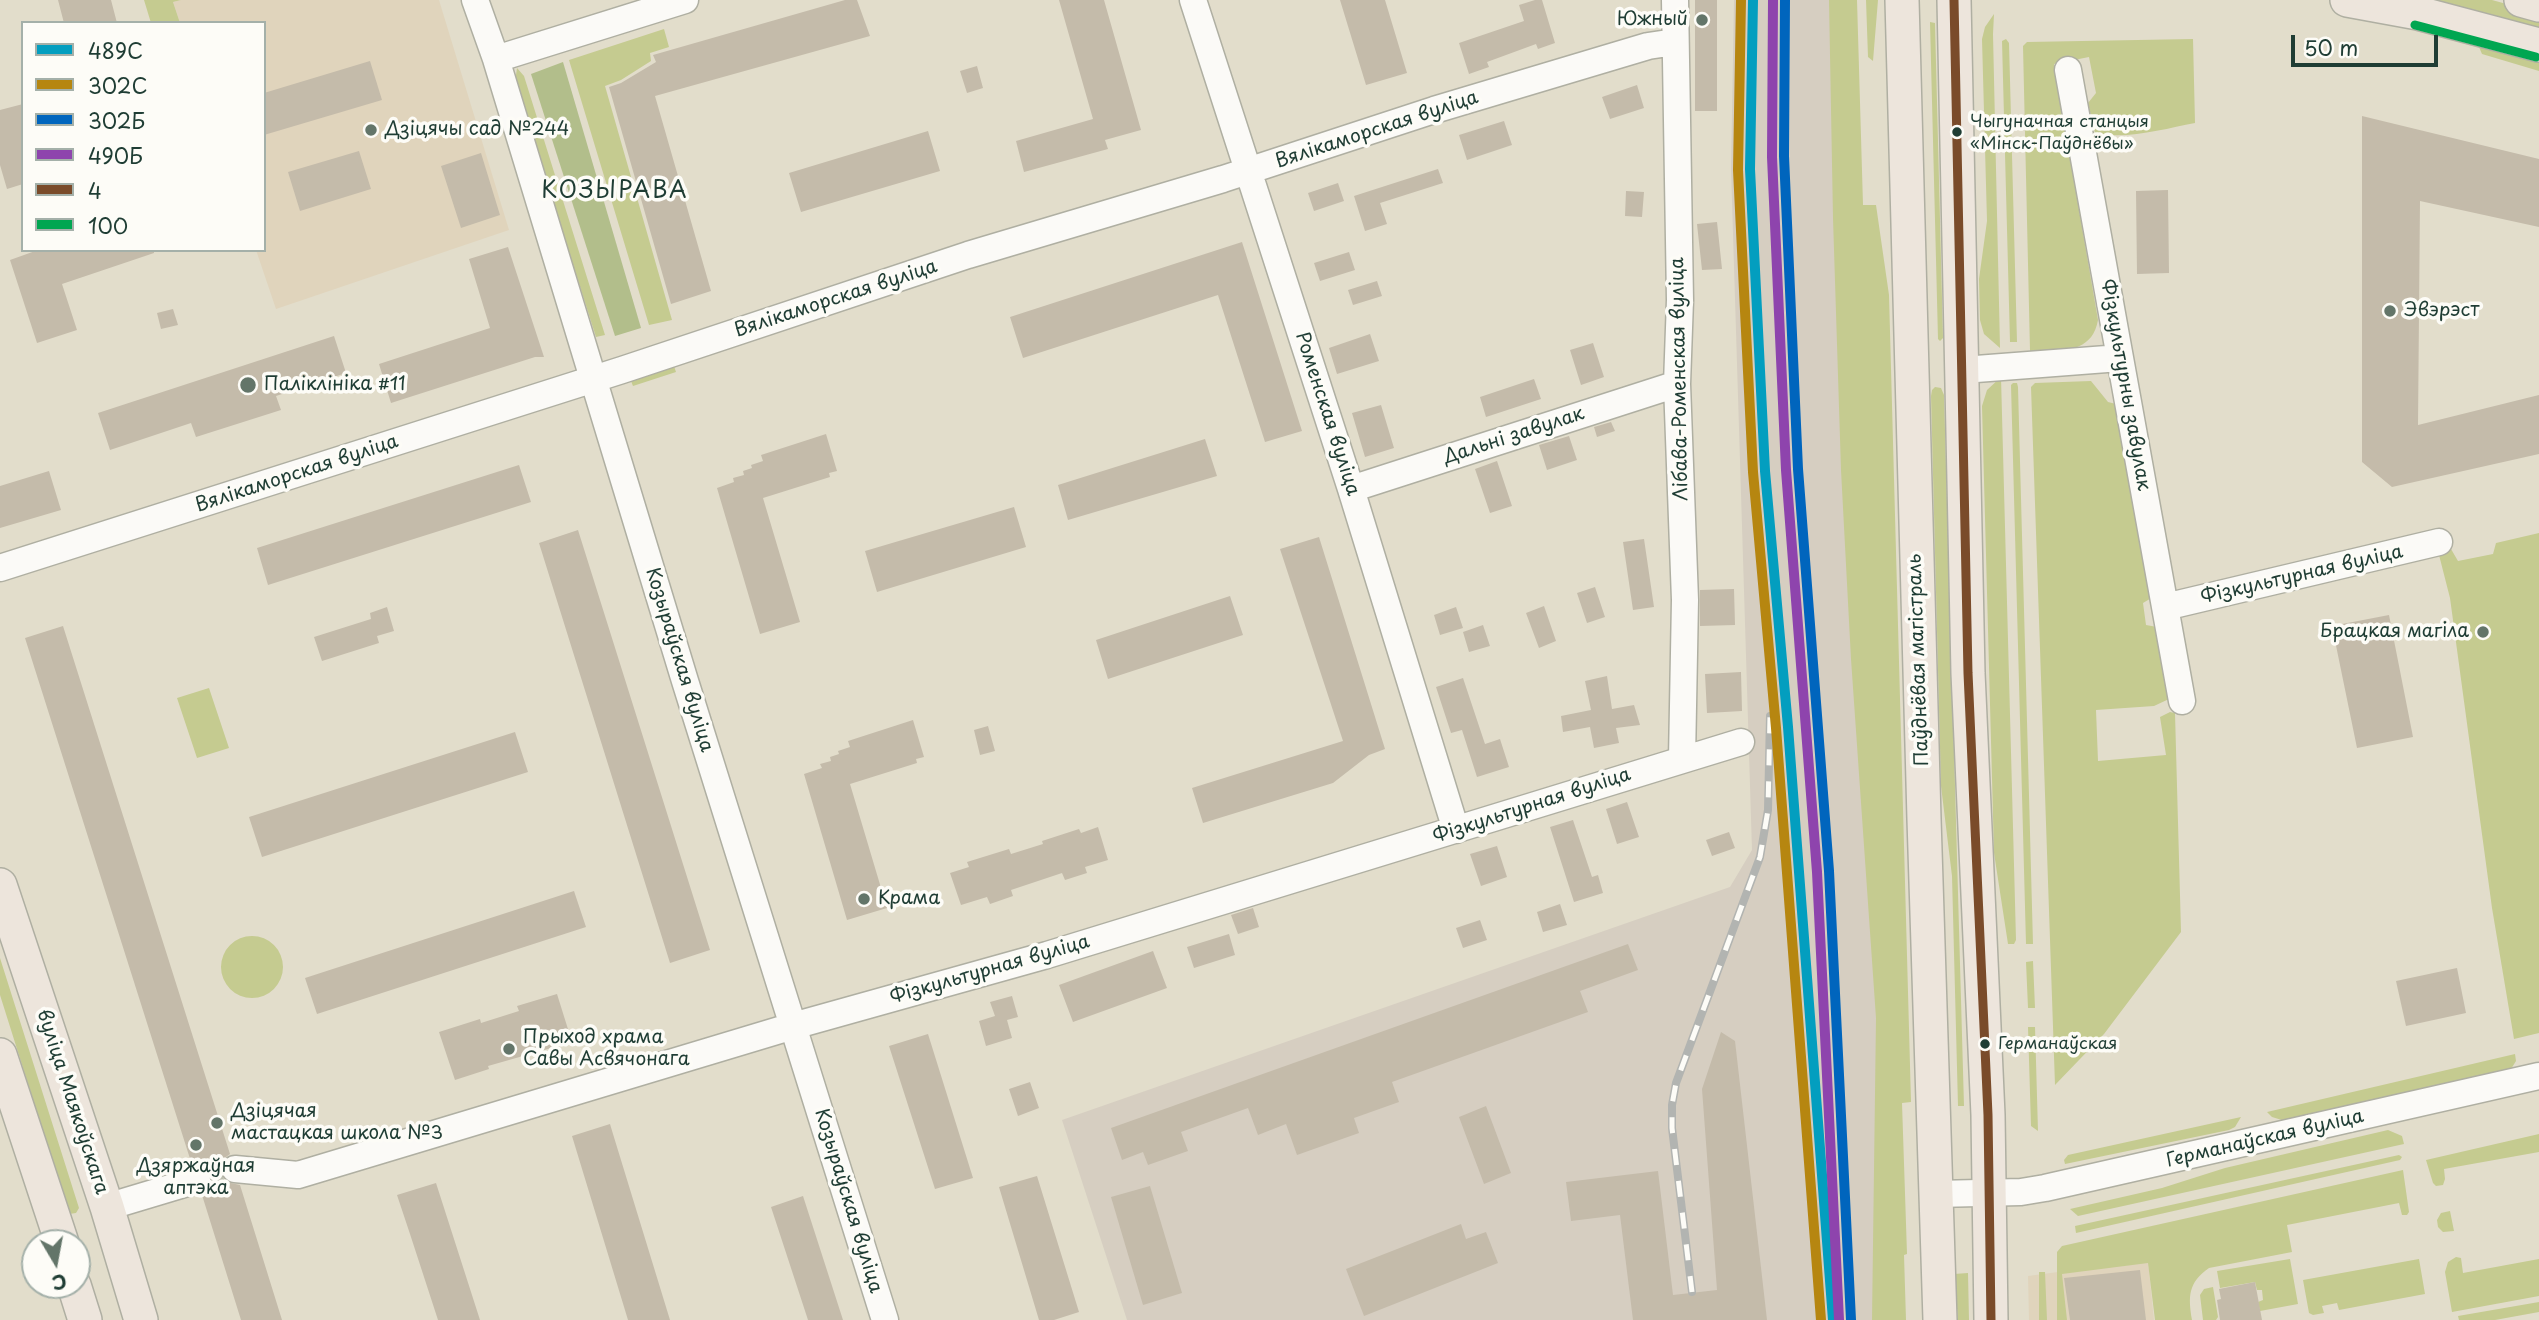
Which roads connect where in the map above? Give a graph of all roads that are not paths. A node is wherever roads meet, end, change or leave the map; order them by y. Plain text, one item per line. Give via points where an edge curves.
1 (475, 0) edge
2 (685, 0) edge
3 (1193, 0) edge
4 (1675, 0) edge
5 (1902, 0) edge
6 (1954, 0) edge
7 (2347, 0) edge
8 (2521, 0) edge
9 (2539, 5) edge
10 (1675, 41) junction
11 (2539, 45) edge
12 (496, 59) junction
13 (2068, 70) dead end
14 (1249, 170) junction
15 (2120, 358) junction
16 (1963, 370) junction
17 (1912, 373) junction
18 (594, 379) junction
19 (1676, 384) junction
20 (1351, 489) junction
21 (2439, 542) dead end
22 (0, 568) edge
23 (2165, 607) junction
24 (2182, 701) dead end
25 (1741, 742) dead end
26 (1682, 759) junction
27 (1456, 830) junction
28 (0, 885) edge
29 (793, 1026) junction
30 (0, 1055) edge
31 (2539, 1076) edge
32 (235, 1169) tunnel mouth
33 (197, 1180) tunnel mouth
34 (1990, 1192) junction
35 (1936, 1194) junction
36 (107, 1207) junction
37 (57, 1229) edge
38 (79, 1299) edge
39 (85, 1320) edge
40 (141, 1320) edge
41 (885, 1320) edge
42 (1940, 1320) edge
43 (1992, 1320) edge

1 - 12 street, Козыраўская вуліца
2 - 12 street
3 - 14 street, Роменская вуліца
4 - 10 street, Лібава-Роменская вуліца
5 - 17 main road, Паўднёвая магістраль
6 - 16 main road
7 - 11 main road via 2418,13
8 - 9 main road
10 - 14 street, Вялікаморская вуліца via 1434,110
10 - 19 street, Лібава-Роменская вуліца via 1680,300
12 - 18 street, Козыраўская вуліца
13 - 15 street, Фізкультурны завулак
14 - 18 street, Вялікаморская вуліца via 968,255
14 - 20 street, Роменская вуліца
15 - 16 street
15 - 23 street, Фізкультурны завулак
16 - 17 main road
16 - 34 main road via 1968,673
17 - 35 main road, Паўднёвая магістраль
18 - 22 street, Вялікаморская вуліца
18 - 29 street, Козыраўская вуліца
19 - 20 street, Дальні завулак
19 - 26 street, Лібава-Роменская вуліца via 1685,600
20 - 27 street, Роменская вуліца
21 - 23 street, Фізкультурная вуліца
23 - 24 street, Фізкультурны завулак
25 - 26 street, Фізкультурная вуліца
26 - 27 street, Фізкультурная вуліца
27 - 29 street, Фізкультурная вуліца via 1047,955
28 - 36 main road, вуліца Маякоўскага
29 - 32 street, Фізкультурная вуліца via 298,1175
29 - 41 street, Козыраўская вуліца
30 - 37 main road
31 - 34 street, Германаўская вуліца via 2058,1186
33 - 36 street
34 - 35 street, Германаўская вуліца
34 - 43 main road
35 - 42 main road, Паўднёвая магістраль
36 - 40 main road, вуліца Маякоўскага
38 - 39 main road

